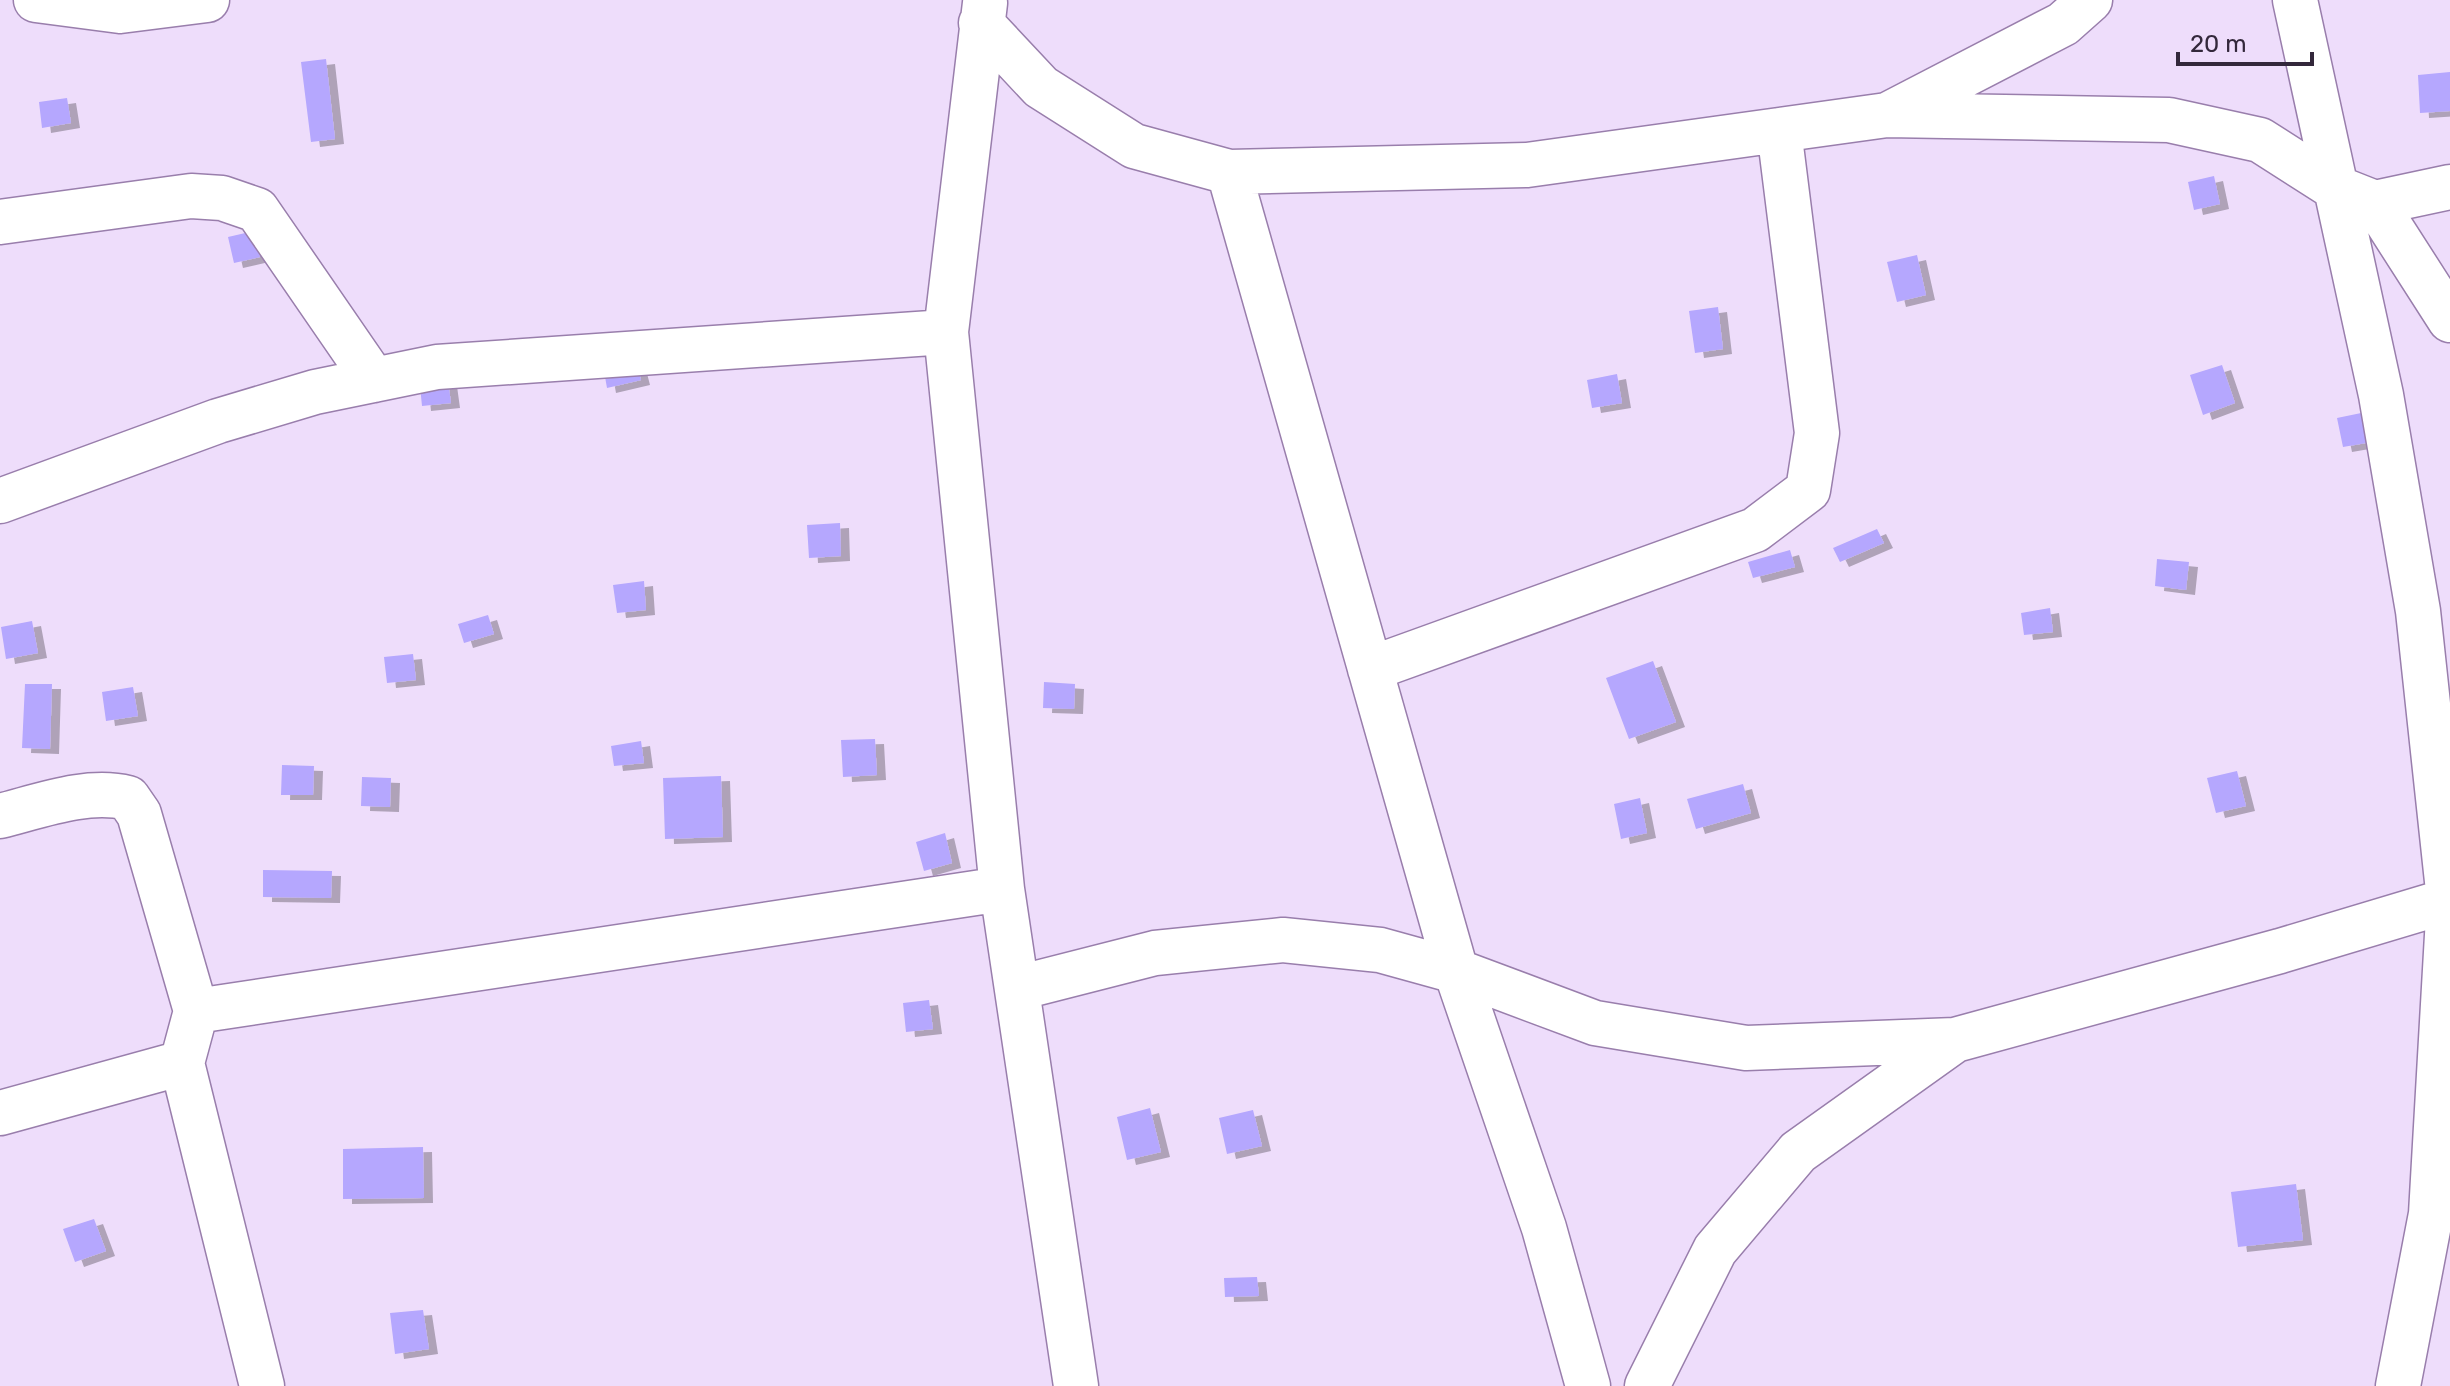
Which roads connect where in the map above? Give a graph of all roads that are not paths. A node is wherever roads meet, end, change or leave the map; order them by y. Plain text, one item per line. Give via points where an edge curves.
1 (36, 0) edge
2 (207, 0) edge
3 (2090, 0) edge
4 (2295, 0) edge
5 (983, 12) edge
6 (1887, 115) junction
7 (1779, 130) junction
8 (1229, 172) junction
9 (2332, 186) junction
10 (2450, 187) edge
11 (2375, 203) junction
12 (0, 222) edge
13 (2450, 320) edge
14 (946, 332) junction
15 (374, 380) junction
16 (0, 501) edge
17 (1370, 669) junction
18 (0, 816) edge
19 (1002, 889) junction
20 (2449, 900) edge
21 (1456, 971) junction
22 (1018, 988) junction
23 (196, 1011) junction
24 (1955, 1040) junction
25 (182, 1063) junction
26 (0, 1113) edge
27 (262, 1386) edge
28 (1076, 1386) edge
29 (1588, 1386) edge
30 (1647, 1386) edge
31 (2398, 1386) edge

1 - 2 street via 120,11
3 - 6 street via 2063,24
4 - 9 street
5 - 8 street via 1041,87 1134,146
5 - 14 street
6 - 7 street
6 - 9 street via 2169,120 2260,140
7 - 8 street via 1527,165
7 - 17 street via 1817,433 1808,490 1755,530
8 - 17 street
9 - 11 street
9 - 20 street via 2381,395 2418,611
10 - 11 street
11 - 13 street
12 - 15 street via 191,196 222,198 257,210
14 - 15 street via 437,367
14 - 19 street
15 - 16 street via 218,421
17 - 21 street
18 - 23 street via 111,794 128,798 139,814
19 - 22 street
19 - 23 street
20 - 24 street
20 - 31 street via 2431,1214
21 - 22 street via 1380,950 1283,940 1155,953
21 - 24 street via 1595,1023 1746,1048
21 - 29 street via 1544,1228
22 - 28 street
23 - 25 street
24 - 30 street via 1798,1152 1715,1250
25 - 26 street
25 - 27 street

